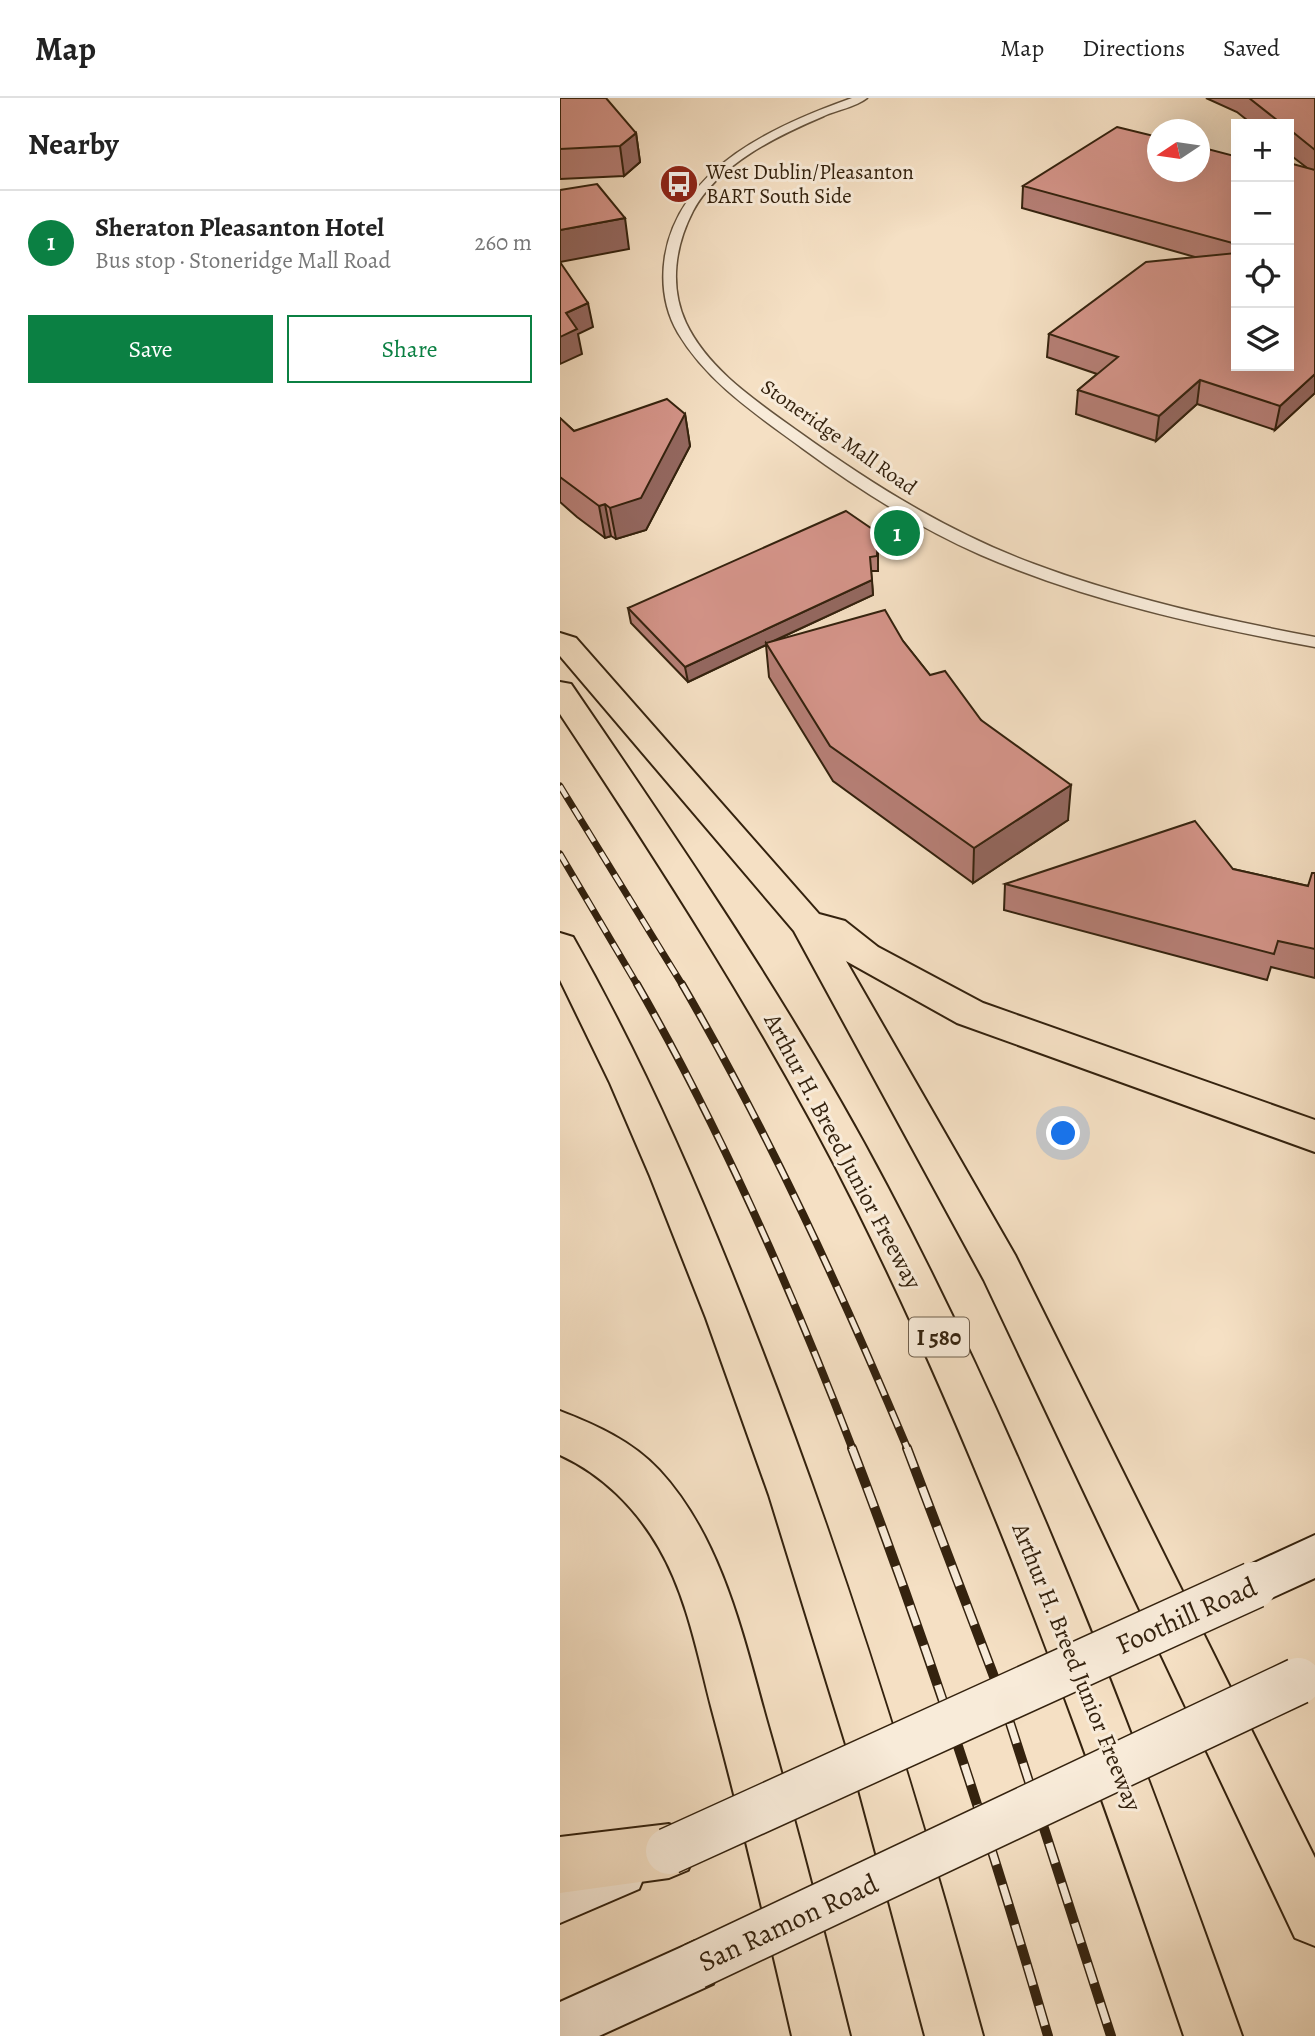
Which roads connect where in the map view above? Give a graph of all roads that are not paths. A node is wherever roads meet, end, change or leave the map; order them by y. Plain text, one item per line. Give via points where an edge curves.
1 (862, 98) edge
2 (560, 642) edge
3 (1315, 642) edge
4 (560, 691) edge
5 (807, 923) junction
6 (560, 946) edge
7 (1315, 1136) edge
8 (560, 1432) edge
9 (1315, 1556) edge
10 (1307, 1677) edge
11 (669, 1851) junction
12 (560, 1865) edge
13 (560, 1899) edge
14 (1315, 1918) edge
15 (560, 2028) edge
16 (821, 2036) edge
17 (954, 2036) edge
18 (1213, 2036) edge

1 - 3 street, Stoneridge Mall Road via 786,129 738,158 700,194 678,226 670,262 673,305 706,362 751,404 849,475 906,512 958,538 1089,589 1196,618
2 - 5 highway
4 - 18 highway, Arthur H. Breed Junior Freeway / I 580 via 742,964 813,1086 903,1261 962,1385 1048,1587 1145,1839
5 - 7 highway via 832,930 877,963 970,1013
5 - 14 highway via 1000,1268
6 - 17 highway via 644,1116 766,1415 835,1622
8 - 16 highway via 600,1450 642,1485 677,1532 701,1587 773,1836
9 - 11 main road, Foothill Road, bridge
10 - 15 main road, San Ramon Road, bridge
11 - 12 highway
11 - 13 main road

